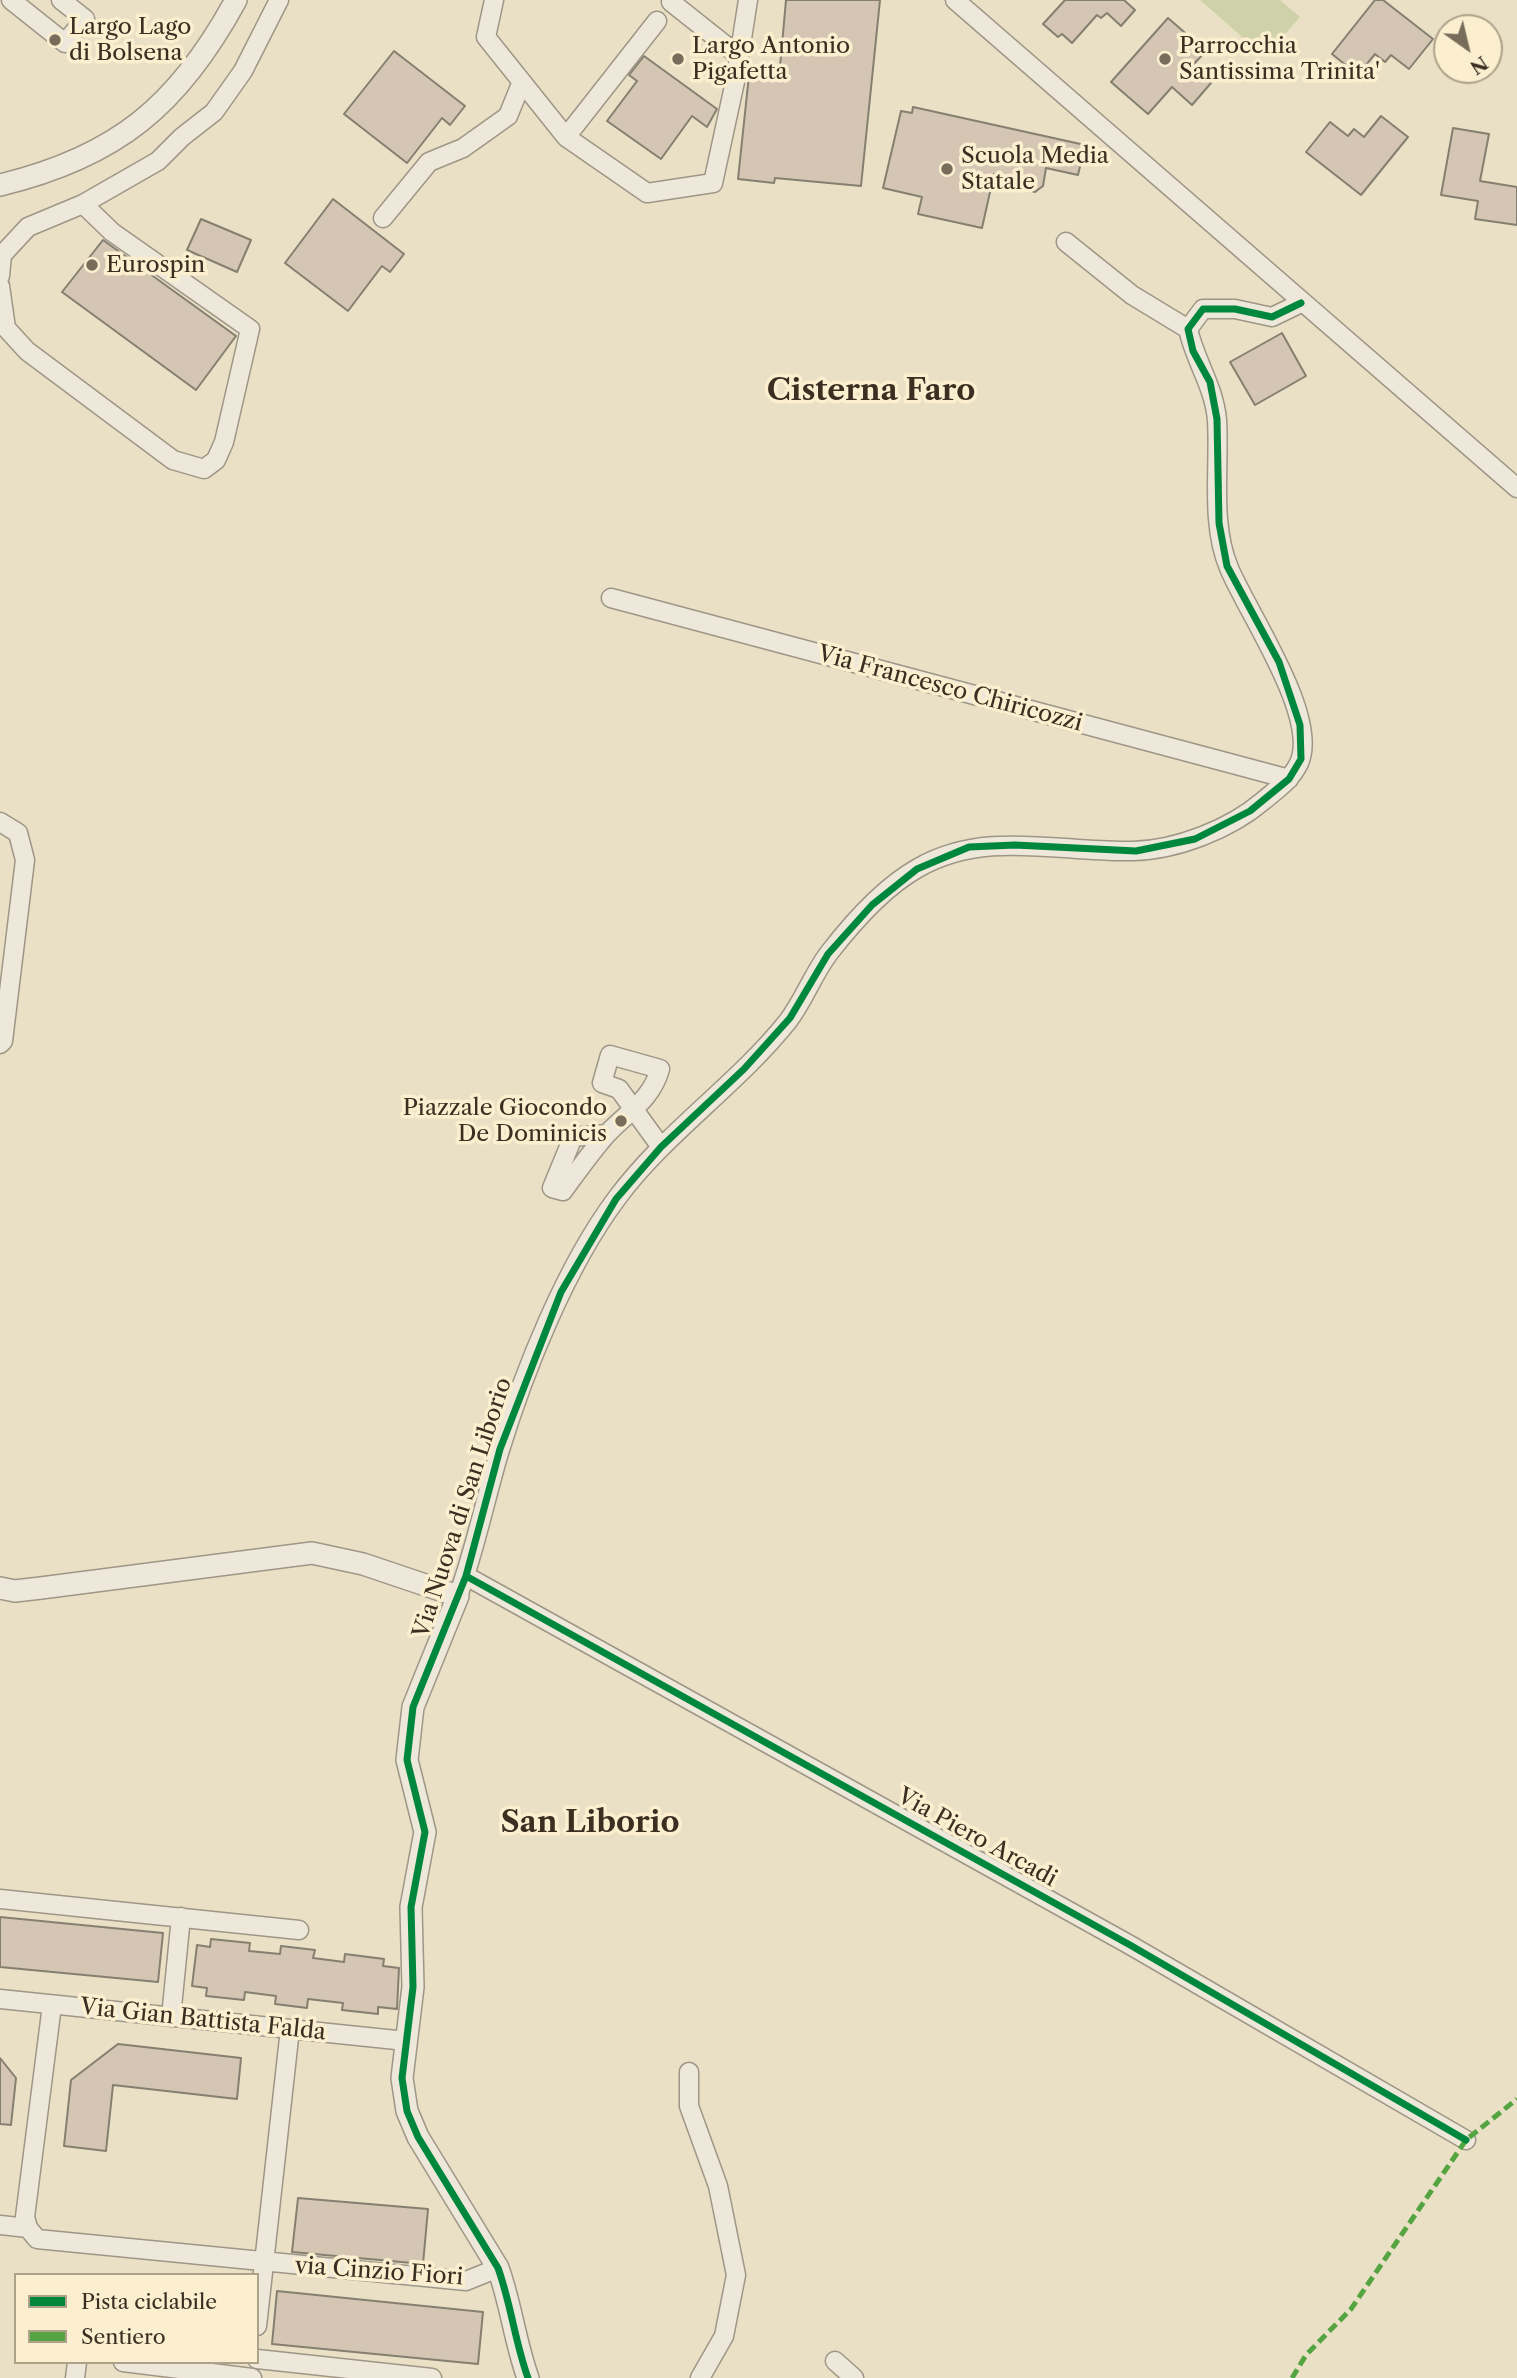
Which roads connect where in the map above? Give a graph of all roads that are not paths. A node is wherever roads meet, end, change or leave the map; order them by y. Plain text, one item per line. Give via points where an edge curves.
1 (11, 0) edge
2 (61, 0) edge
3 (236, 0) edge
4 (279, 0) edge
5 (494, 0) edge
6 (748, 0) edge
7 (955, 0) edge
8 (671, 2) dead end
9 (657, 20) dead end
10 (739, 56) junction
11 (521, 84) junction
12 (566, 137) junction
13 (0, 185) edge
14 (83, 204) junction
15 (383, 218) dead end
16 (1066, 242) dead end
17 (0, 276) edge
18 (0, 286) edge
19 (1301, 303) junction
20 (1188, 329) junction
21 (1517, 488) edge
22 (611, 598) dead end
23 (1289, 779) junction
24 (0, 822) edge
25 (0, 1044) edge
26 (607, 1134) dead end
27 (661, 1147) junction
28 (466, 1576) junction
29 (0, 1588) edge
30 (458, 1596) junction
31 (0, 1899) edge
32 (181, 1917) junction
33 (299, 1930) dead end
34 (0, 1999) edge
35 (52, 2005) junction
36 (171, 2017) junction
37 (290, 2029) junction
38 (406, 2041) junction
39 (689, 2072) dead end
40 (1466, 2140) dead end
41 (0, 2225) edge
42 (28, 2228) junction
43 (265, 2264) junction
44 (498, 2269) junction
45 (259, 2310) edge
46 (259, 2359) edge
47 (835, 2361) dead end
48 (139, 2364) edge
49 (252, 2378) edge
50 (432, 2378) edge
51 (528, 2378) edge
52 (700, 2378) edge
53 (854, 2378) edge

1 - 2 street via 65,43 85,19
3 - 13 street via 193,70 166,102 137,125 79,160
4 - 14 street via 243,71 214,112 158,161
5 - 11 street via 485,37
6 - 10 street
7 - 19 street
8 - 10 street
9 - 12 street
10 - 12 street via 713,183 646,193
11 - 12 street
11 - 15 street via 508,116 463,148 429,162
14 - 17 street via 28,227 2,255
14 - 18 street via 112,232 250,329 216,460 204,469 173,460 27,351 6,328
16 - 20 street via 1132,295
19 - 20 street via 1272,317 1235,309 1203,309
19 - 21 street
20 - 23 street via 1193,351 1210,382 1217,419 1219,523 1227,565 1279,662 1300,725 1301,759
22 - 23 street, Via Francesco Chiricozzi
23 - 27 street, Via Nuova di San Liborio via 1250,811 1195,839 1136,851 969,847 917,869 872,905 828,954 790,1018 744,1069
24 - 25 street via 18,833 25,860
26 - 27 street via 634,1111
27 - 28 street, Via Nuova di San Liborio via 616,1199 561,1292 500,1449
28 - 30 street, Via Nuova di San Liborio
28 - 40 street, Via Piero Arcadi via 1118,1938
29 - 30 street via 15,1591 312,1553 363,1564
30 - 38 street, Via Nuova di San Liborio via 413,1707 407,1760 425,1832 411,1907 413,1987
31 - 32 street
32 - 33 street
32 - 36 street
34 - 35 street, Via Gian Battista Falda
35 - 36 street, Via Gian Battista Falda
35 - 42 street via 28,2178
36 - 37 street, Via Gian Battista Falda
37 - 38 street, Via Gian Battista Falda
37 - 43 street
38 - 44 street, Via Nuova di San Liborio via 402,2078 407,2110 418,2137
39 - 52 street via 689,2106 718,2186 736,2275 724,2336
41 - 42 street, via Cinzio Fiori
42 - 43 street, via Cinzio Fiori via 37,2239
43 - 44 street, via Cinzio Fiori via 466,2281
43 - 45 street
44 - 51 street, Via Nuova di San Liborio
46 - 50 street
47 - 53 street
48 - 49 street

